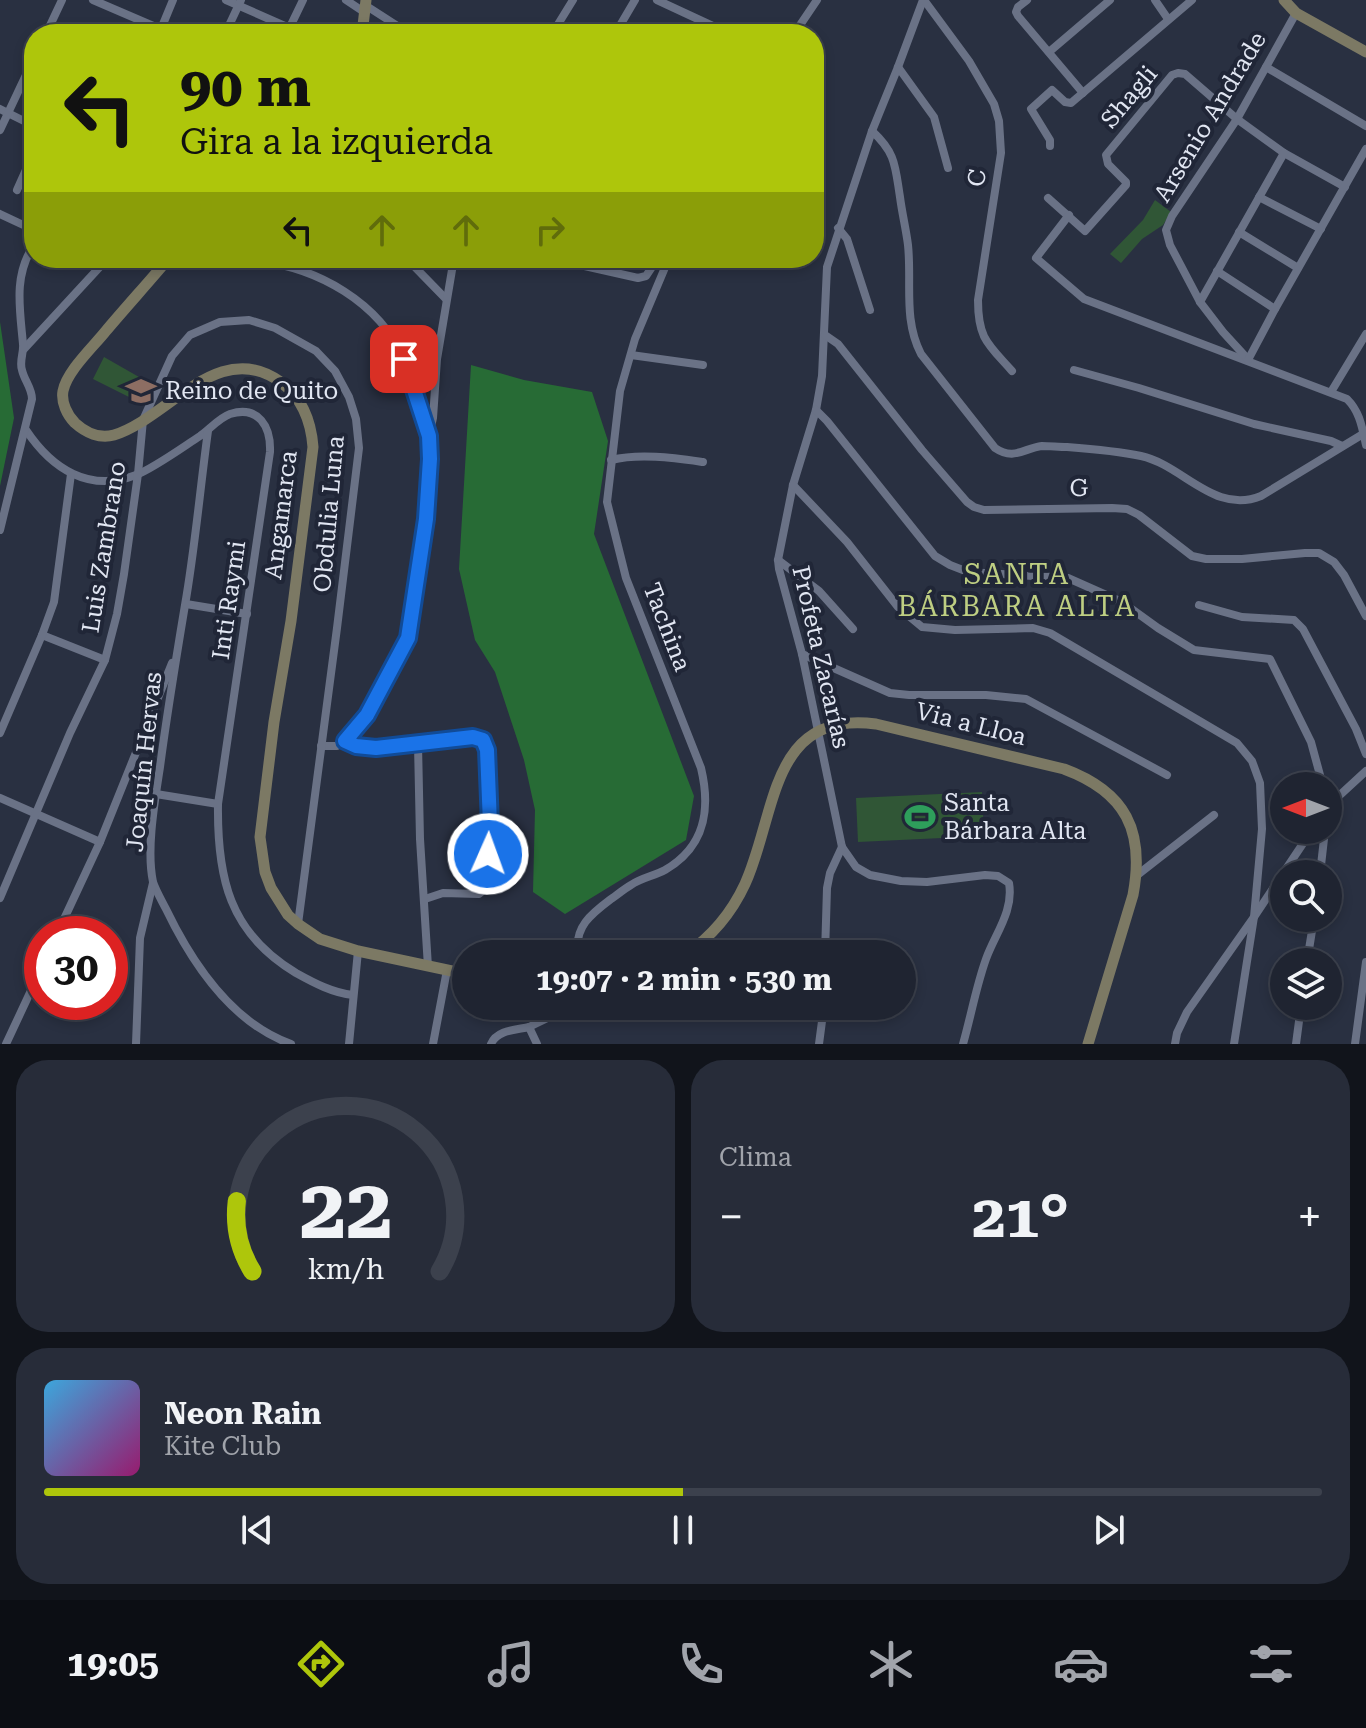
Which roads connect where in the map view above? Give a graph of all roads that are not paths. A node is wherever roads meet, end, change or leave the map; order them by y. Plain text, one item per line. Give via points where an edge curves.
1 (62, 0) edge
2 (93, 0) edge
3 (173, 0) edge
4 (226, 0) edge
5 (303, 0) edge
6 (346, 0) edge
7 (635, 0) edge
8 (657, 0) edge
9 (817, 0) edge
10 (923, 0) edge
11 (1027, 0) edge
12 (1110, 0) edge
13 (1155, 0) edge
14 (1192, 0) edge
15 (1284, 0) edge
16 (570, 1) edge
17 (240, 3) edge
18 (365, 6) edge
19 (1296, 13) junction
20 (1168, 19) junction
21 (51, 24) edge
22 (149, 24) edge
23 (163, 24) edge
24 (230, 24) edge
25 (284, 24) edge
26 (291, 24) edge
27 (394, 24) edge
28 (557, 24) edge
29 (621, 24) edge
30 (702, 24) edge
31 (801, 24) edge
32 (1049, 52) junction
33 (1366, 52) edge
34 (898, 67) junction
35 (1266, 67) junction
36 (24, 76) edge
37 (1083, 93) junction
38 (4, 111) edge
39 (1237, 119) junction
40 (24, 121) edge
41 (1366, 126) edge
42 (0, 130) edge
43 (872, 131) junction
44 (1050, 146) dead end
45 (1366, 149) edge
46 (1284, 153) junction
47 (948, 168) dead end
48 (24, 174) edge
49 (1345, 187) junction
50 (17, 190) dead end
51 (1259, 197) junction
52 (1048, 198) dead end
53 (0, 214) edge
54 (1069, 215) junction
55 (24, 225) edge
56 (838, 228) junction
57 (1321, 229) junction
58 (1239, 232) junction
59 (24, 266) edge
60 (99, 268) edge
61 (160, 268) edge
62 (293, 268) edge
63 (416, 268) edge
64 (452, 268) edge
65 (594, 268) edge
66 (651, 268) edge
67 (665, 268) edge
68 (1298, 268) junction
69 (1217, 271) junction
70 (446, 299) junction
71 (1200, 302) junction
72 (1275, 309) junction
73 (870, 310) dead end
74 (1366, 334) edge
75 (825, 335) junction
76 (24, 349) junction
77 (631, 355) junction
78 (1248, 360) junction
79 (703, 365) dead end
80 (1074, 370) dead end
81 (1012, 371) dead end
82 (1331, 392) junction
83 (816, 410) junction
84 (143, 420) junction
85 (26, 430) junction
86 (208, 431) junction
87 (1363, 434) junction
88 (429, 436) junction
89 (1366, 445) edge
90 (1342, 446) junction
91 (611, 460) junction
92 (703, 462) dead end
93 (71, 474) junction
94 (138, 474) junction
95 (793, 485) junction
96 (0, 530) edge
97 (778, 560) junction
98 (186, 604) junction
99 (1199, 605) dead end
100 (247, 614) junction
101 (1366, 616) edge
102 (853, 629) dead end
103 (42, 635) junction
104 (176, 651) junction
105 (802, 654) junction
106 (105, 660) junction
107 (1, 730) edge
108 (819, 730) junction
109 (345, 741) junction
110 (418, 744) junction
111 (321, 746) junction
112 (1366, 754) edge
113 (1366, 771) edge
114 (1319, 772) edge
115 (1167, 775) dead end
116 (1342, 793) edge
117 (156, 794) junction
118 (0, 798) edge
119 (218, 804) junction
120 (37, 813) junction
121 (1214, 815) dead end
122 (100, 842) junction
123 (1303, 844) edge
124 (842, 847) junction
125 (1136, 876) junction
126 (154, 883) junction
127 (0, 898) edge
128 (425, 899) junction
129 (65, 916) edge
130 (1254, 917) junction
131 (298, 924) junction
132 (579, 940) edge
133 (703, 940) edge
134 (825, 940) edge
135 (358, 951) junction
136 (1366, 962) edge
137 (428, 967) junction
138 (447, 970) junction
139 (452, 971) edge
140 (353, 995) junction
141 (24, 1006) edge
142 (543, 1020) edge
143 (822, 1020) edge
144 (1299, 1020) edge
145 (529, 1027) junction
146 (278, 1042) edge
147 (6, 1044) edge
148 (136, 1044) edge
149 (291, 1044) edge
150 (349, 1044) edge
151 (433, 1044) edge
152 (491, 1044) edge
153 (537, 1044) edge
154 (819, 1044) edge
155 (963, 1044) edge
156 (1088, 1044) edge
157 (1175, 1044) edge
158 (1234, 1044) edge
159 (1296, 1044) edge
160 (1355, 1044) edge

1 - 21 street
2 - 22 street
3 - 23 street
4 - 17 street
5 - 26 street
6 - 18 street
7 - 29 street
8 - 30 street
9 - 31 street
10 - 34 street, Profeta Zacarías
10 - 81 street, C via 969,61 999,121 1001,153 978,321 986,341
11 - 32 street via 1016,12
12 - 32 street
13 - 20 street
14 - 20 street
15 - 19 street
16 - 28 street
17 - 24 street
17 - 25 street
18 - 27 street
19 - 33 street
19 - 35 street, Arsenio Andrade
20 - 37 street
32 - 37 street
34 - 43 street, Profeta Zacarías
34 - 47 street via 934,117
35 - 39 street, Arsenio Andrade
35 - 41 street
36 - 38 street
37 - 44 street via 1068,104 1050,91 1031,109
38 - 40 street
38 - 42 street
39 - 46 street, Shagli
39 - 54 street, Shagli via 1185,74 1172,75 1106,155 1125,187 1085,231
39 - 71 street, Arsenio Andrade via 1166,230
43 - 56 street, Profeta Zacarías
43 - 90 street via 894,158 908,247 913,339 1003,454 1042,446 1107,449 1147,457 1224,498 1249,501
45 - 49 street
46 - 49 street, Shagli
46 - 51 street
48 - 50 street
49 - 57 street
51 - 57 street
51 - 58 street
52 - 54 street
53 - 55 street
54 - 78 street via 1036,258 1084,299
56 - 73 street via 847,239
56 - 75 street, Profeta Zacarías via 827,267
57 - 68 street
58 - 68 street
58 - 69 street
59 - 76 street via 18,300
60 - 76 street
61 - 84 street, Angamarca via 79,362 62,394 72,420 88,433 115,434
62 - 88 street via 341,288 379,321 404,359
63 - 70 street
64 - 70 street
65 - 66 street via 638,278
67 - 77 street, Tachina
68 - 72 street
69 - 71 street
69 - 72 street
70 - 88 street
71 - 78 street, Arsenio Andrade
72 - 78 street
74 - 82 street
75 - 83 street, Profeta Zacarías
75 - 101 street, G via 974,507 1127,509 1192,556 1206,559 1319,553 1344,575
76 - 85 street via 21,369 32,392
77 - 79 street
77 - 91 street, Tachina via 620,391
78 - 82 street, Arsenio Andrade
80 - 90 street
82 - 87 street, Arsenio Andrade via 1355,407
83 - 95 street, Profeta Zacarías
83 - 114 street via 935,556 950,565 968,572 1068,578 1122,602 1194,650 1270,659 1311,742
84 - 94 street, Luis Zambrano
84 - 111 street, Obdulia Luna via 172,356 190,335 220,322 249,320 275,328 316,351 335,371 356,419 359,448
84 - 131 street, Angamarca via 207,377 240,370 280,382 309,421 313,447 260,837 271,888
85 - 93 street, Inti Raymi via 52,462
85 - 96 street
86 - 94 street, Inti Raymi
86 - 98 street, Joaquín Hervas
86 - 100 street, Inti Raymi via 230,414 245,412 266,424 271,436
87 - 89 street, Arsenio Andrade
87 - 90 street
88 - 109 street via 426,519 408,638 367,715
91 - 92 street
91 - 132 street, Tachina via 607,502 626,578 701,768 706,806 692,848 588,916
93 - 94 street, Inti Raymi via 100,481
93 - 103 street via 54,602
94 - 106 street, Luis Zambrano
95 - 97 street, Profeta Zacarías
95 - 130 street via 898,607 922,627 1033,628 1050,633 1237,743 1252,761 1260,783 1262,829
97 - 102 street via 819,591
97 - 105 street, Profeta Zacarías
98 - 100 street
98 - 104 street, Joaquín Hervas
99 - 112 street via 1242,617 1294,620
100 - 119 street, Inti Raymi
103 - 106 street
103 - 107 street
104 - 117 street, Joaquín Hervas
104 - 122 street
105 - 108 street, Profeta Zacarías
105 - 115 street via 890,693 1026,699
106 - 120 street, Luis Zambrano
108 - 124 street, Profeta Zacarías
108 - 125 street, Via a Lloa via 845,723 876,724 1085,777 1103,788 1128,819
108 - 133 street via 802,742 786,765 745,884
109 - 110 street via 365,748
109 - 111 street
110 - 128 street
110 - 128 street via 473,737 483,740 487,750 490,824 485,889
111 - 131 street, Obdulia Luna
113 - 116 street
117 - 119 street
117 - 126 street, Joaquín Hervas
118 - 120 street
119 - 140 street, Inti Raymi via 217,839 226,890 242,923 281,964
120 - 122 street
120 - 127 street, Luis Zambrano
121 - 125 street
122 - 129 street
123 - 130 street
124 - 134 street via 827,888
124 - 155 street via 856,867 870,875 927,882 985,875 1009,883 1009,906 986,959
125 - 156 street, Via a Lloa
126 - 146 street, Joaquín Hervas via 189,951 215,987
126 - 148 street via 140,938
128 - 137 street
130 - 157 street via 1187,1012
130 - 158 street
131 - 135 street, Angamarca via 320,939
135 - 137 street
135 - 140 street
136 - 160 street
137 - 138 street
138 - 139 street
138 - 151 street
140 - 150 street
141 - 147 street
142 - 145 street
143 - 154 street
144 - 159 street
145 - 152 street via 494,1036
145 - 153 street
146 - 149 street, Joaquín Hervas

